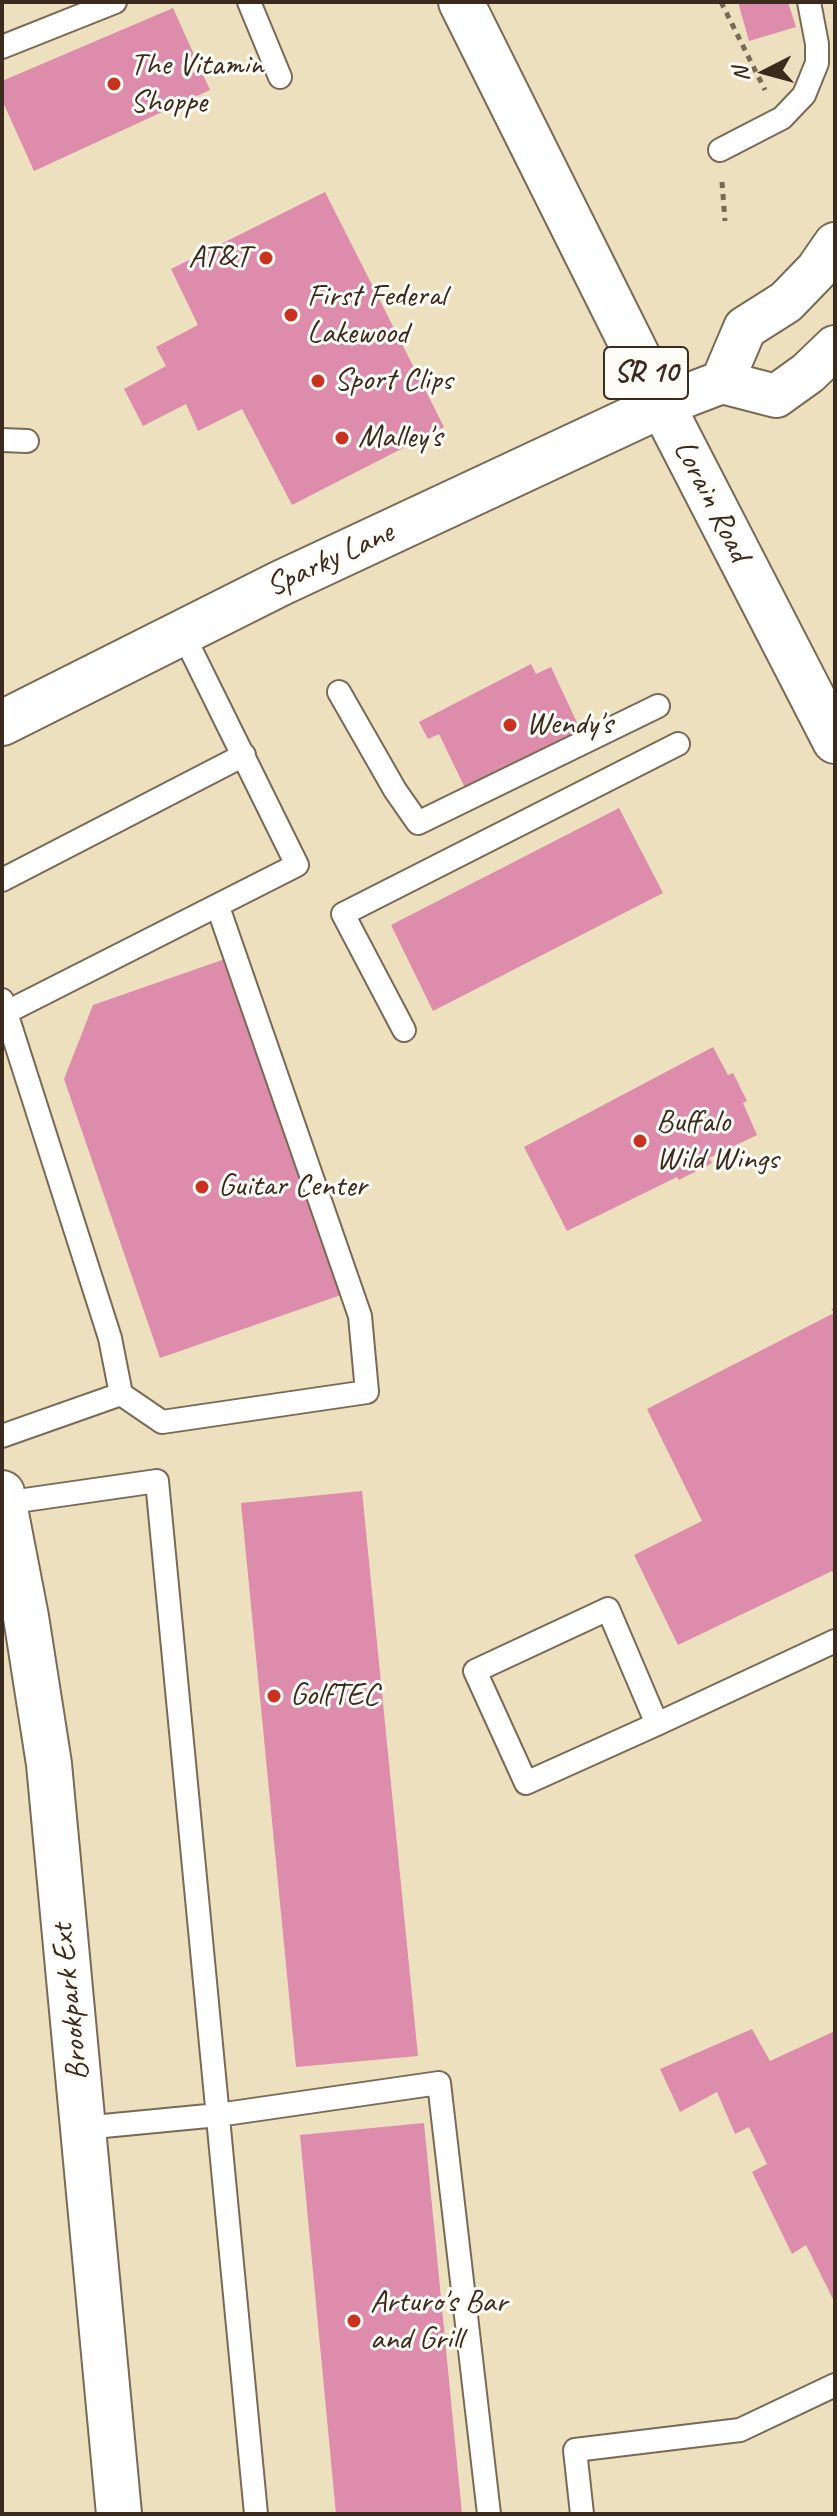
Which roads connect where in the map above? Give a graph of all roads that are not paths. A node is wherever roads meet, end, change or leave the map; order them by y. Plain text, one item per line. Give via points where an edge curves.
1 (115, 2) edge
2 (249, 2) edge
3 (461, 2) edge
4 (809, 2) edge
5 (2, 47) edge
6 (280, 77) dead end
7 (720, 150) road end
8 (835, 244) edge
9 (835, 347) edge
10 (722, 382) junction
11 (662, 405) junction
12 (2, 440) edge
13 (27, 441) dead end
14 (182, 632) junction
15 (339, 692) dead end
16 (658, 706) dead end
17 (2, 723) edge
18 (835, 741) edge
19 (678, 744) dead end
20 (244, 755) junction
21 (2, 880) edge
22 (218, 907) junction
23 (4, 1006) edge
24 (404, 1030) dead end
25 (121, 1394) junction
26 (2, 1436) edge
27 (3, 1498) edge
28 (835, 1641) edge
29 (657, 1724) junction
30 (218, 2115) junction
31 (83, 2128) junction
32 (835, 2385) edge
33 (119, 2514) edge
34 (256, 2514) edge
35 (489, 2514) edge
36 (582, 2514) edge

1 - 5 lane
2 - 6 lane
3 - 11 street, Lorain Road / SR 10
4 - 7 lane via 817,63 804,95 782,118
8 - 10 street via 786,302 745,328
9 - 10 street via 776,396
10 - 11 street
11 - 14 street, Sparky Lane
11 - 18 street, Lorain Road / SR 10
12 - 13 lane
14 - 17 street, Sparky Lane
14 - 20 lane
15 - 16 lane via 418,823
19 - 24 lane via 343,914
20 - 21 lane
20 - 22 lane via 297,865
22 - 23 lane
22 - 25 lane via 360,1316 367,1392 162,1422
23 - 25 lane via 110,1338
25 - 26 lane
27 - 30 lane via 157,1481
27 - 31 street, Brookpark Ext via 49,1764
28 - 29 lane
29 - 29 lane via 608,1609 475,1671 526,1783
30 - 31 lane
30 - 34 lane
30 - 35 lane via 439,2083
31 - 33 street, Brookpark Ext
32 - 36 lane via 740,2430 575,2450

